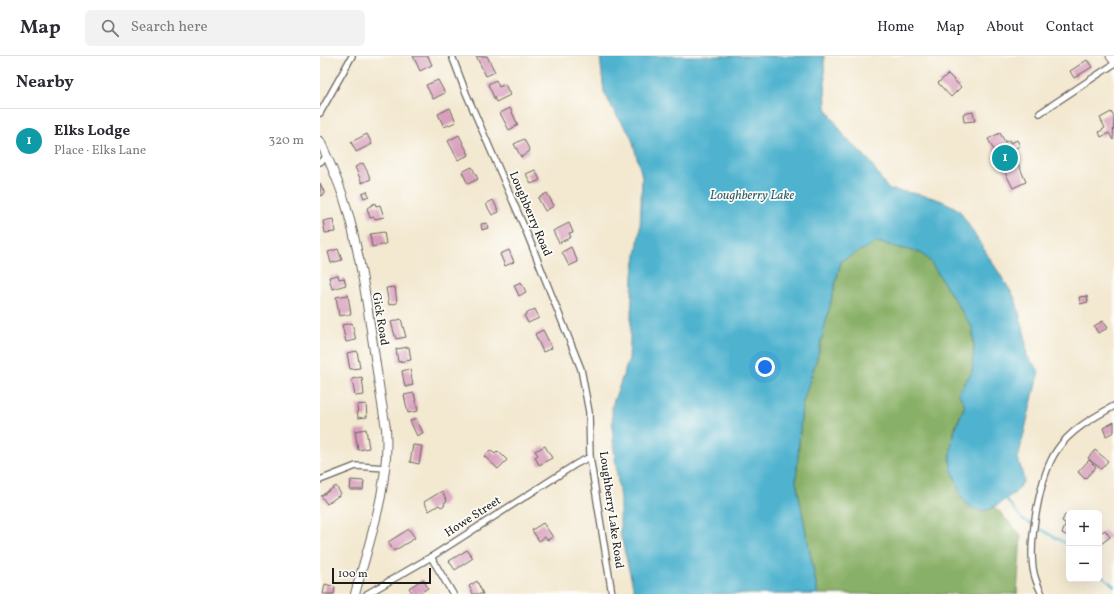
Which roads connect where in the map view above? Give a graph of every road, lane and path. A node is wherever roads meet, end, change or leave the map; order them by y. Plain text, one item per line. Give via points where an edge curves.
1 (352, 56) edge
2 (452, 56) edge
3 (1111, 56) edge
4 (1114, 60) edge
5 (1114, 64) edge
6 (320, 113) edge
7 (1040, 113) dead end
8 (320, 141) edge
9 (327, 157) junction
10 (320, 162) edge
11 (584, 382) joint
12 (1114, 406) edge
13 (590, 457) junction
14 (386, 468) junction
15 (320, 480) edge
16 (430, 557) junction
17 (355, 594) edge
18 (367, 594) edge
19 (453, 594) edge
20 (612, 594) edge
21 (1042, 594) edge

1 - 6 street
2 - 11 street, Loughberry Road via 573,345
3 - 4 main road
5 - 7 street
8 - 9 street, Gick Road
9 - 10 street
9 - 14 street, Gick Road via 348,210 358,260 386,428
11 - 13 street, Loughberry Lake Road via 589,412
12 - 21 street via 1080,426 1057,450 1048,466 1040,489 1032,550 1033,569
13 - 16 street, Howe Street
13 - 20 street, Loughberry Lake Road
14 - 15 street via 356,466
14 - 17 street, Gick Road via 379,506
16 - 18 street, Howe Street
16 - 19 street

